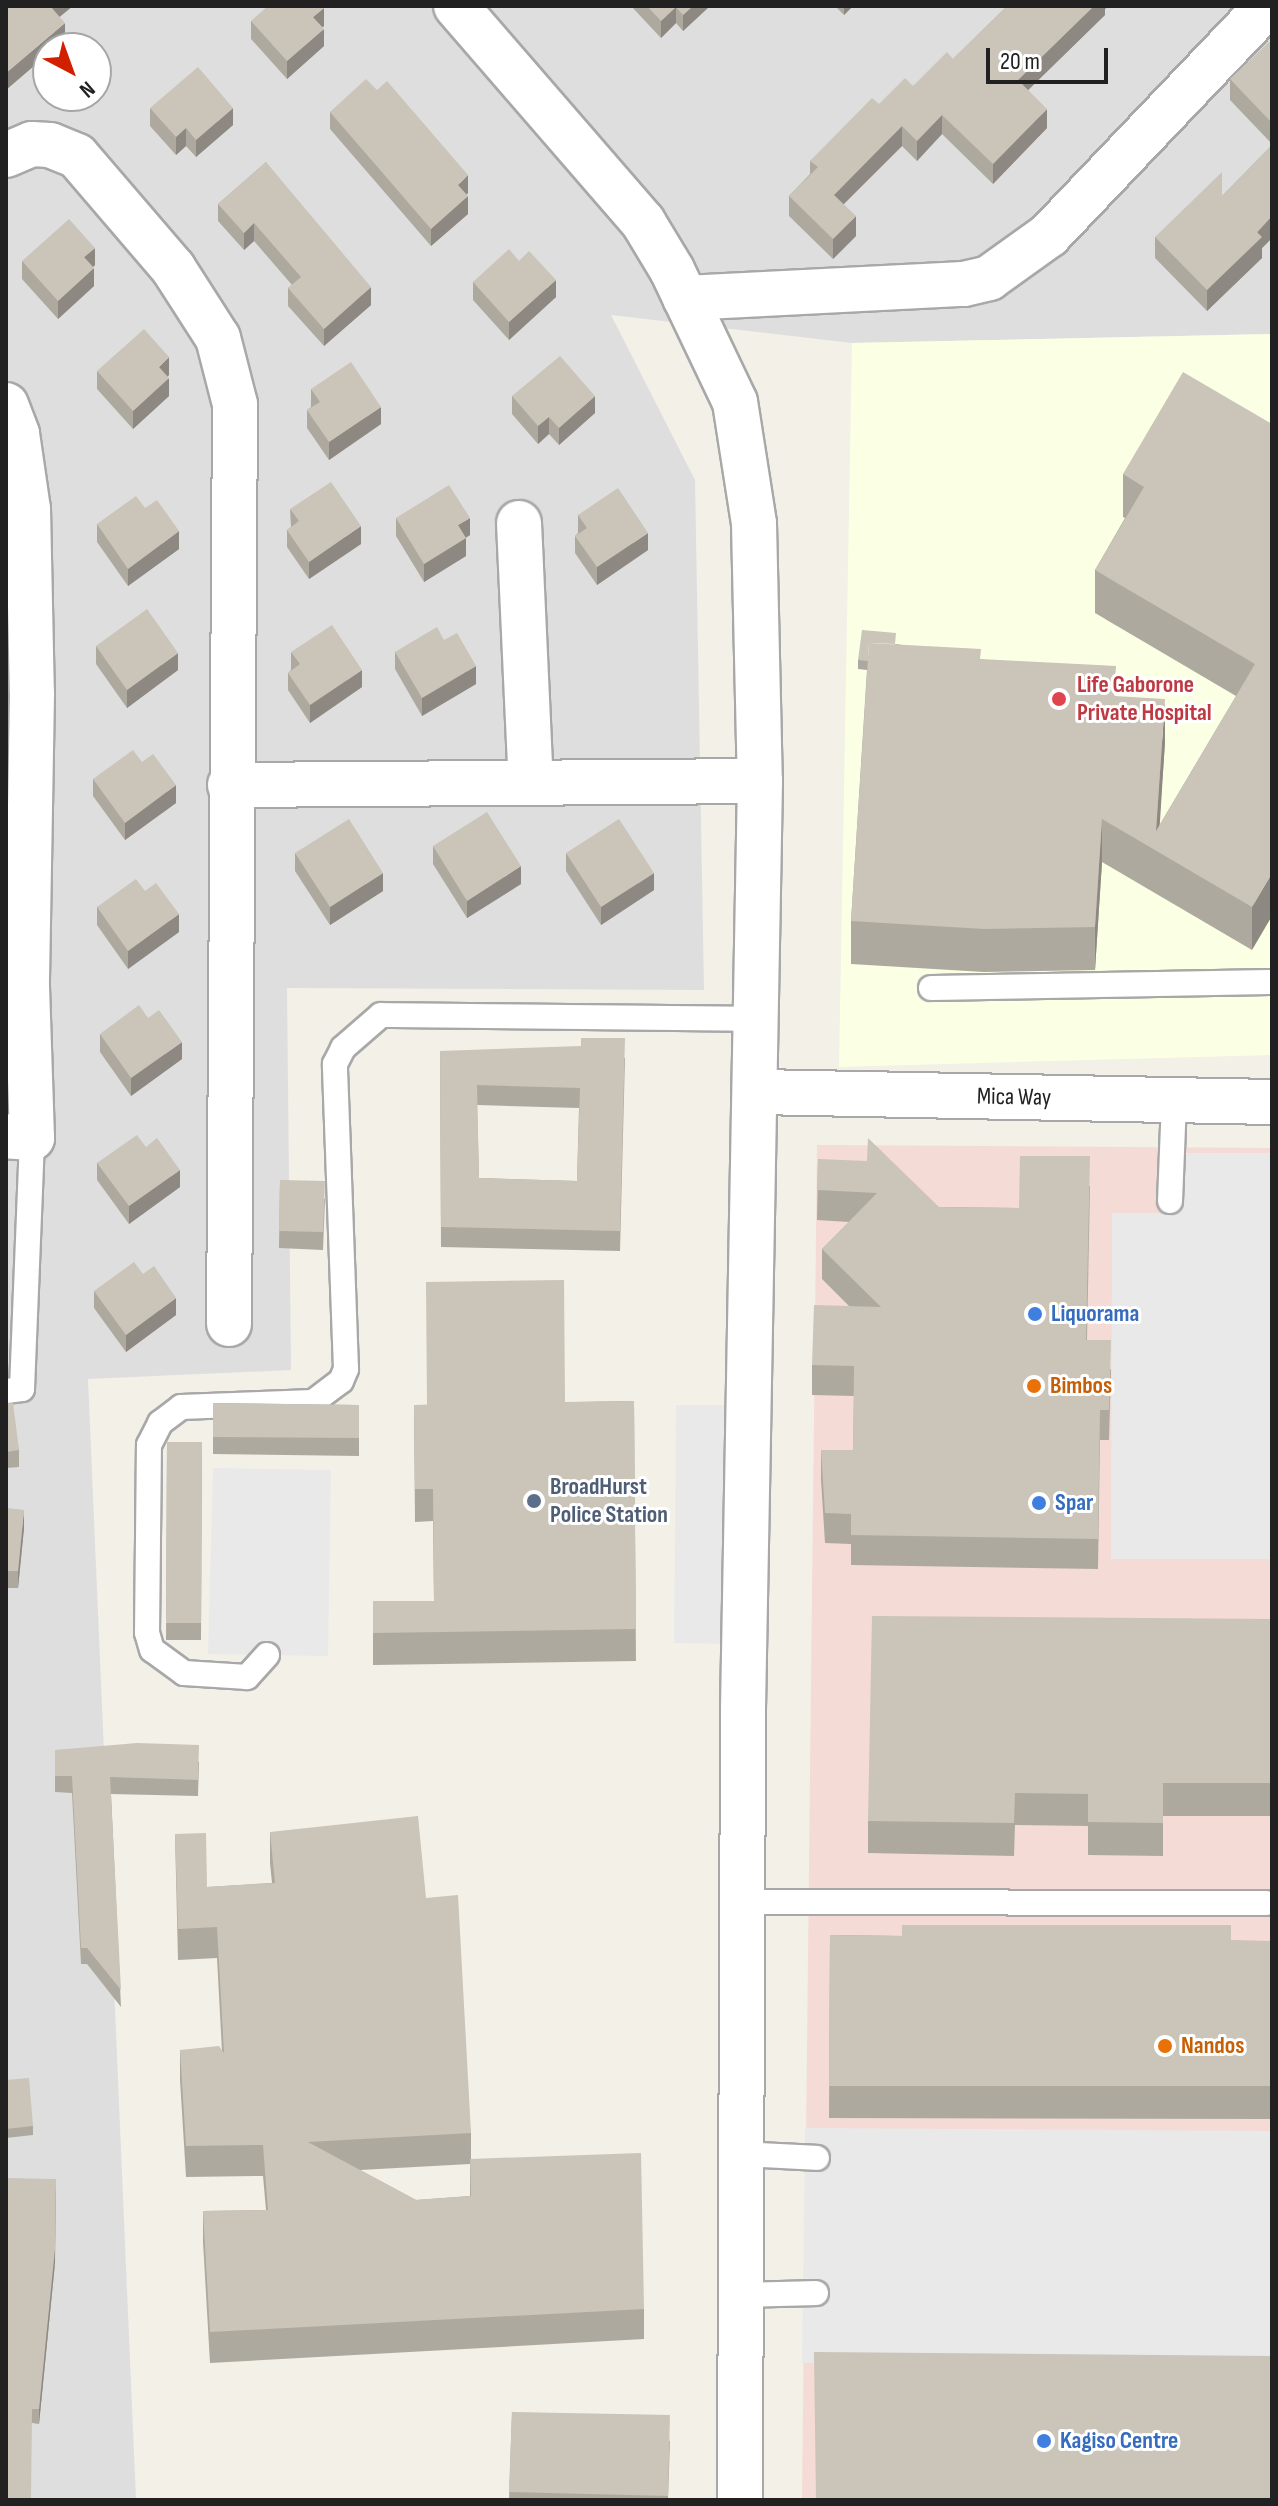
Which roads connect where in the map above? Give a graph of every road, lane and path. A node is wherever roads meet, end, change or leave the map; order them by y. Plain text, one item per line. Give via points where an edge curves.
1 (456, 6) edge
2 (1267, 6) edge
3 (6, 155) edge
4 (685, 298) junction
5 (6, 405) edge
6 (519, 523) dead end
7 (19, 692) edge
8 (760, 781) junction
9 (531, 783) junction
10 (230, 785) junction
11 (1272, 982) edge
12 (931, 988) dead end
13 (758, 1019) junction
14 (757, 1092) junction
15 (1174, 1101) junction
16 (1272, 1102) edge
17 (19, 1137) edge
18 (1170, 1201) dead end
19 (229, 1324) dead end
20 (6, 1391) edge
21 (267, 1655) dead end
22 (744, 1902) junction
23 (1266, 1903) dead end
24 (741, 2154) junction
25 (817, 2158) dead end
26 (816, 2293) dead end
27 (742, 2295) junction
28 (740, 2500) edge

1 - 4 street via 643,222
2 - 4 street via 1049,235 989,278 964,284
3 - 10 street via 32,144 77,156 173,268 218,338 235,404
4 - 8 street via 735,402 754,524
5 - 7 street via 17,434 28,509
6 - 9 street
7 - 17 street via 27,987
8 - 9 street
8 - 13 street
9 - 10 street
10 - 19 street
11 - 12 lane
13 - 14 street
13 - 21 lane via 381,1015 343,1048 335,1064 346,1369 341,1381 313,1402 181,1407 160,1423 149,1445 147,1633 152,1650 184,1673 247,1677
14 - 15 street, Mica Way
14 - 22 street via 743,1710
15 - 16 street, Mica Way
15 - 18 lane
17 - 20 lane via 22,1389
22 - 23 lane
22 - 24 street
24 - 25 lane
24 - 27 street
26 - 27 lane
27 - 28 street

